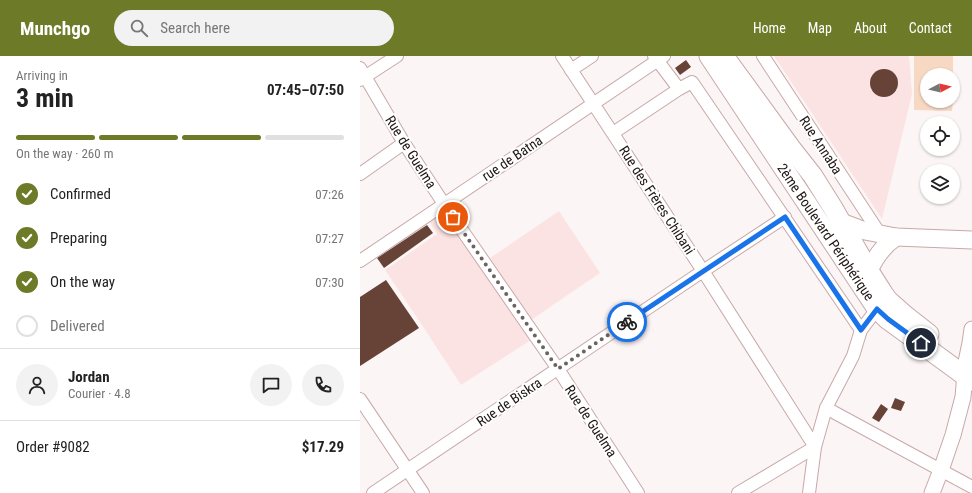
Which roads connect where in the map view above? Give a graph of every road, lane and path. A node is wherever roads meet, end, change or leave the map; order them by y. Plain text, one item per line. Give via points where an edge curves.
1 (397, 56) edge
2 (562, 56) edge
3 (592, 56) edge
4 (709, 56) edge
5 (724, 56) edge
6 (763, 56) edge
7 (658, 57) edge
8 (571, 70) junction
9 (362, 75) edge
10 (679, 89) junction
11 (593, 103) junction
12 (613, 133) junction
13 (404, 143) junction
14 (360, 174) edge
15 (444, 204) junction
16 (785, 217) junction
17 (841, 222) junction
18 (888, 235) junction
19 (972, 240) edge
20 (360, 260) edge
21 (704, 271) junction
22 (869, 271) junction
23 (877, 309) junction
24 (861, 330) junction
25 (970, 362) edge
26 (558, 369) junction
27 (360, 399) edge
28 (826, 408) junction
29 (816, 446) junction
30 (408, 470) junction
31 (944, 472) junction
32 (972, 487) edge
33 (373, 493) edge
34 (423, 493) edge
35 (638, 493) edge
36 (739, 493) edge
37 (809, 493) edge
38 (932, 493) edge
39 (939, 493) edge

1 - 9 street
2 - 8 street, Rue des Frères Chibani
3 - 8 street
4 - 23 main road, 2ème Boulevard Périphérique
5 - 17 main road, 2ème Boulevard Périphérique via 813,176
6 - 18 street, Rue Annaba
7 - 10 street
7 - 11 street, rue de Batna
8 - 11 street, Rue des Frères Chibani
9 - 13 street, Rue de Guelma
10 - 12 street
10 - 16 street via 692,82
11 - 12 street, Rue des Frères Chibani
11 - 15 street, rue de Batna
12 - 21 street, Rue des Frères Chibani
13 - 14 street
13 - 15 street, Rue de Guelma
15 - 20 street, rue de Batna
15 - 26 street, Rue de Guelma
16 - 21 street, Rue de Biskra
16 - 24 street
17 - 18 main road via 865,231
17 - 22 main road, 2ème Boulevard Périphérique
18 - 19 main road
18 - 22 main road via 886,244
21 - 26 street, Rue de Biskra
21 - 29 street, Rue des Frères Chibani
22 - 25 main road, 2ème Boulevard Périphérique via 888,300
23 - 24 street
23 - 25 main road, 2ème Boulevard Périphérique via 888,319
24 - 28 street via 853,356
25 - 31 street
26 - 30 street, Rue de Biskra
26 - 35 street, Rue de Guelma
27 - 30 street
28 - 29 street
28 - 31 street
29 - 36 street
29 - 37 street
30 - 33 street, Rue de Biskra
30 - 34 street
31 - 32 street
31 - 38 street
31 - 39 street

